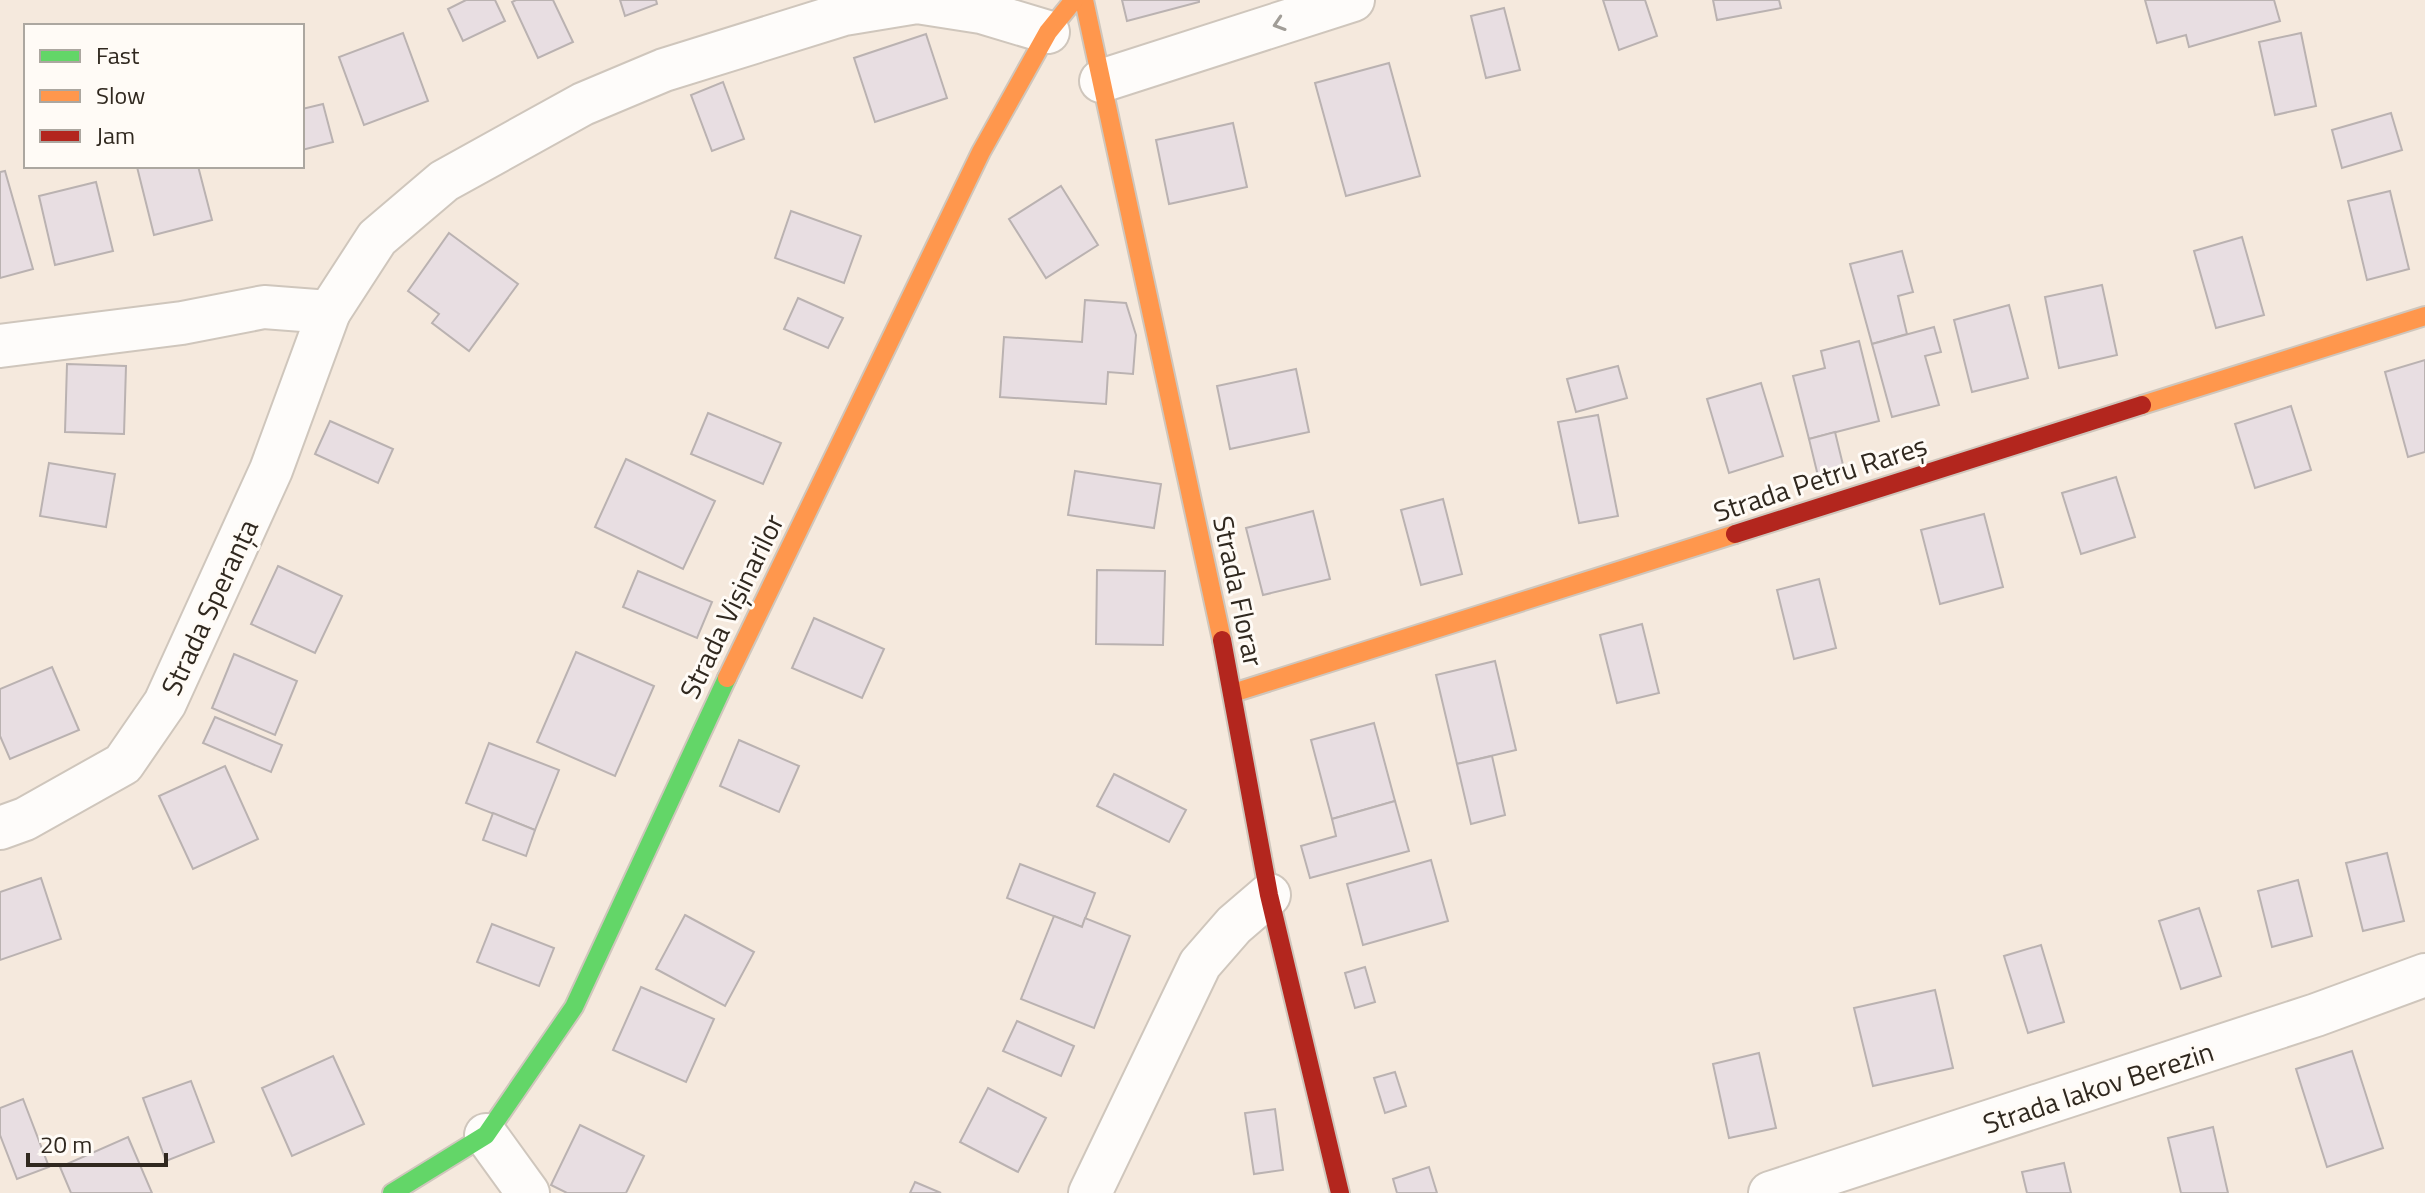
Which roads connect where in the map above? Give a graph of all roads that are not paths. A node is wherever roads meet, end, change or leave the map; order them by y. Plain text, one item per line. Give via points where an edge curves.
1 (1074, 0) edge
2 (1084, 0) edge
3 (1353, 0) edge
4 (1048, 32) junction
5 (1101, 81) junction
6 (329, 312) junction
7 (2425, 316) edge
8 (0, 346) edge
9 (1233, 693) junction
10 (0, 828) edge
11 (1269, 895) junction
12 (2425, 975) edge
13 (486, 1135) junction
14 (392, 1193) edge
15 (528, 1193) edge
16 (1090, 1193) edge
17 (1340, 1193) edge
18 (1770, 1193) edge

1 - 4 street, Strada Vișinarilor
2 - 5 street, Strada Florar
3 -> 5 street
4 - 6 street, Strada Speranța via 981,12 917,2 844,14 664,70 583,104 444,181 377,238
4 - 13 street, Strada Vișinarilor via 981,152 574,1007
5 - 9 street, Strada Florar
6 - 8 street via 264,307
6 - 10 street, Strada Speranța via 271,470 165,703 123,764
7 - 9 street, Strada Petru Rareș
9 - 11 street, Strada Florar
11 - 16 street via 1200,964
11 - 17 street, Strada Florar
12 - 18 street, Strada Iakov Berezin
13 - 14 street, Strada Vișinarilor
13 - 15 street

